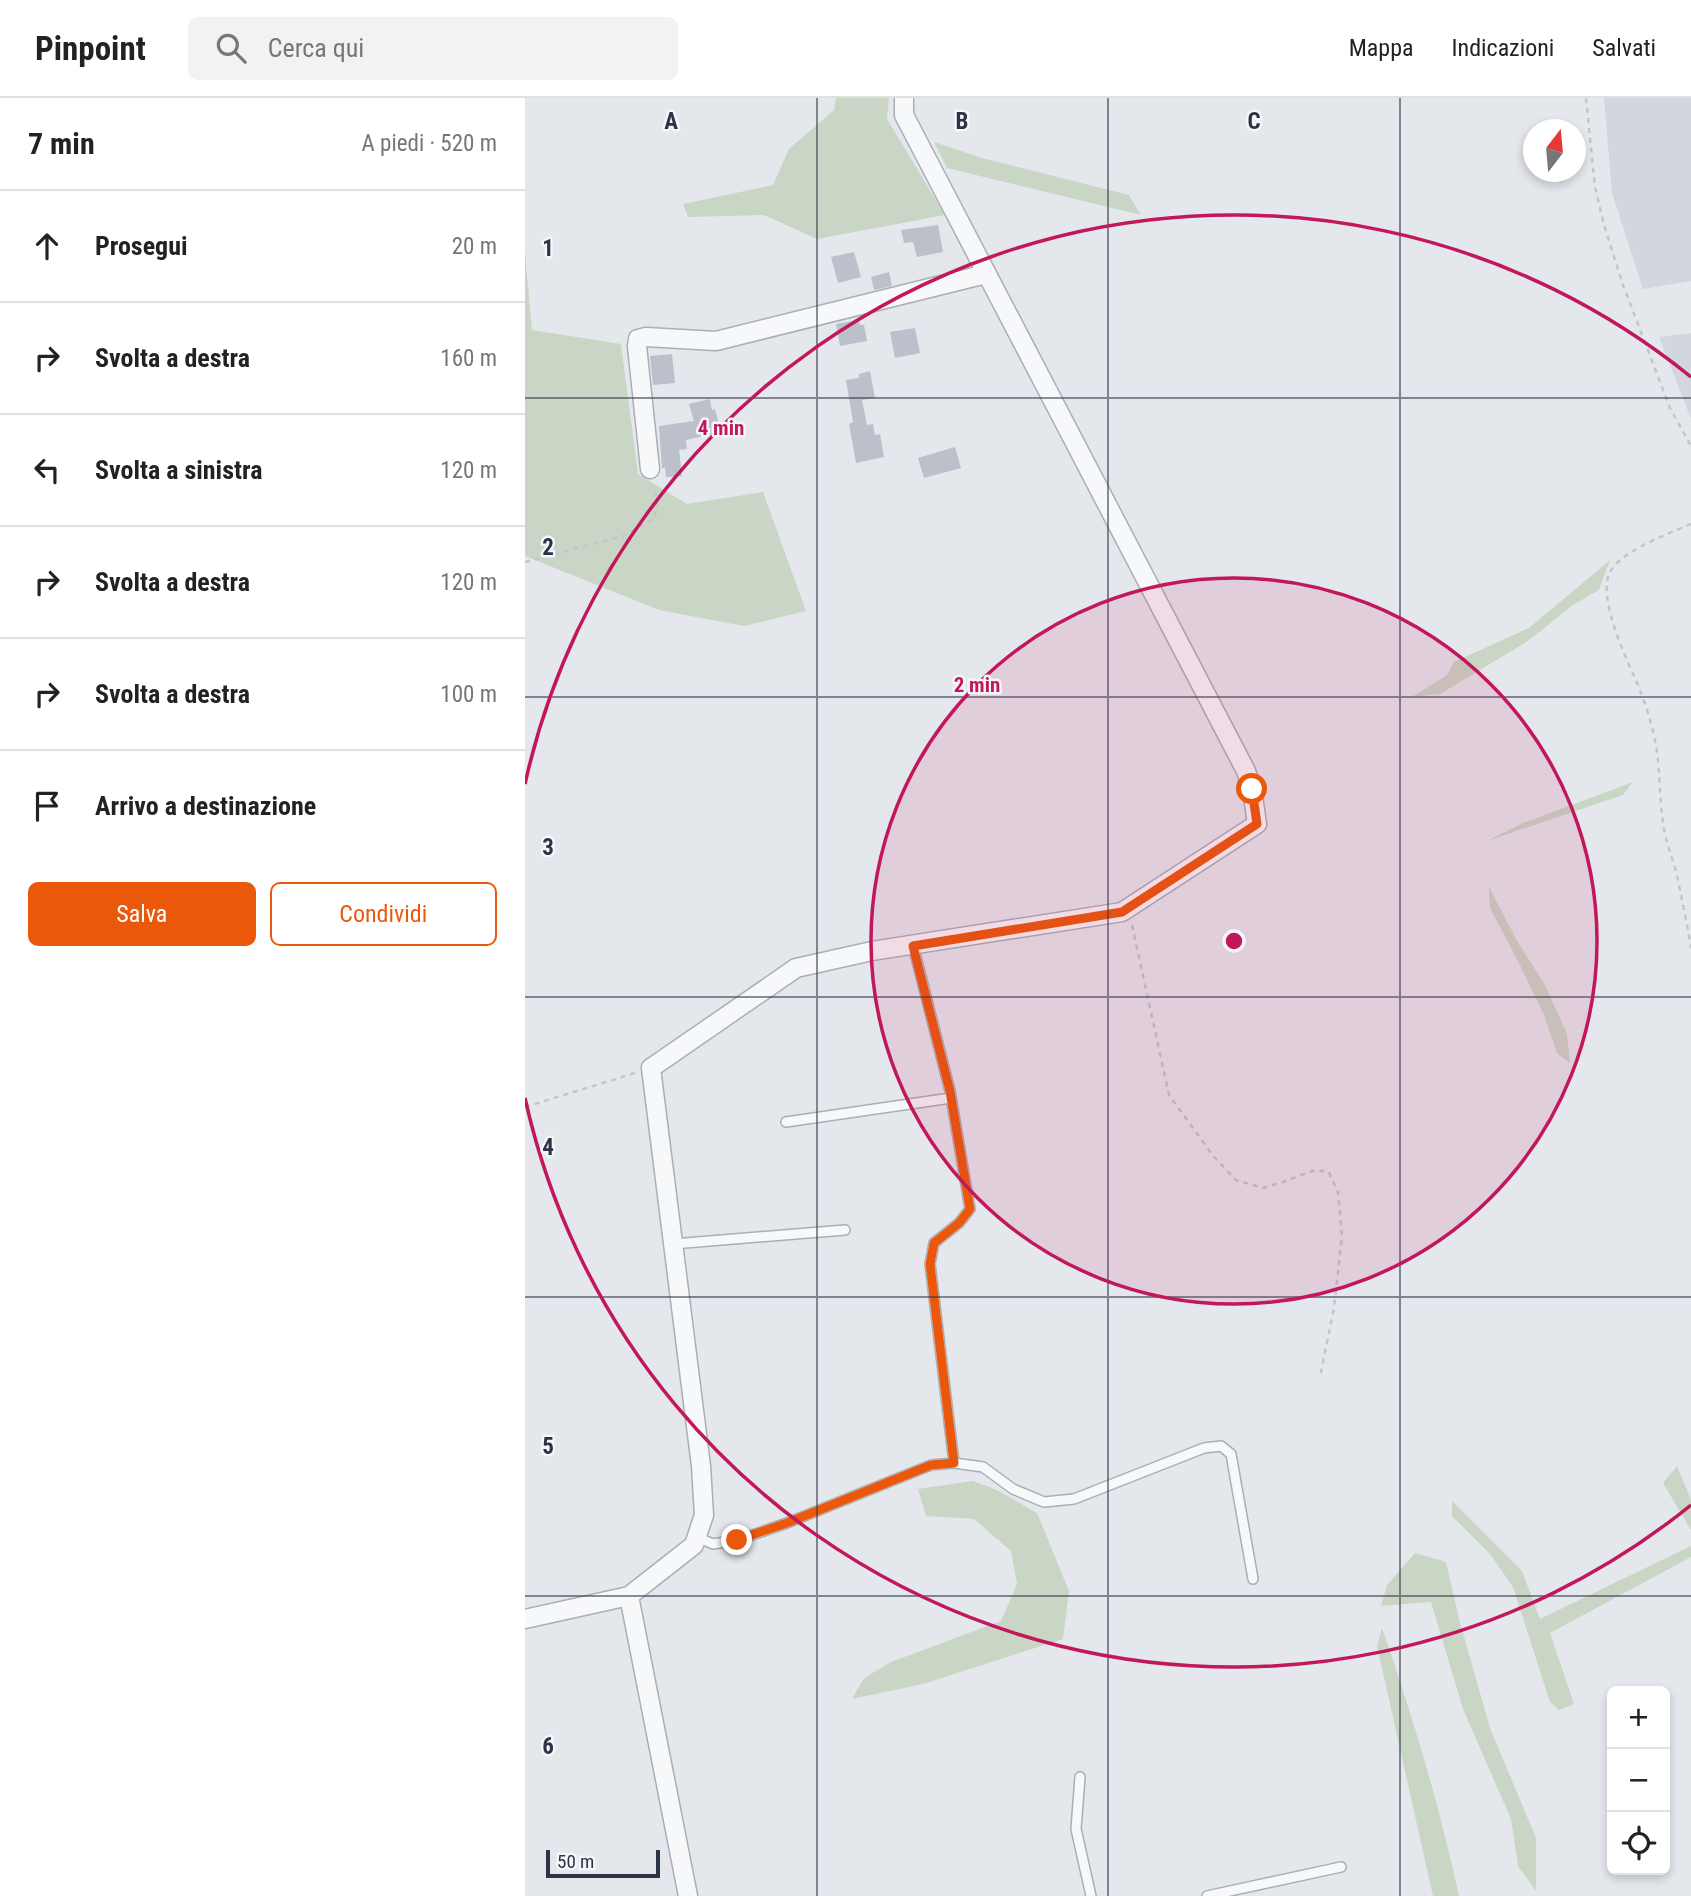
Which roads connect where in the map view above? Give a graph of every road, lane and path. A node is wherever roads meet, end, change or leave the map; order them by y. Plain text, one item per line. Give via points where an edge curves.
1 (904, 98) edge
2 (1586, 98) edge
3 (986, 274) junction
4 (1691, 446) edge
5 (650, 469) joint
6 (1691, 524) edge
7 (525, 562) edge
8 (1129, 908) junction
9 (913, 946) junction
10 (1691, 948) edge
11 (652, 1068) junction
12 (951, 1098) junction
13 (525, 1107) edge
14 (786, 1122) dead end
15 (845, 1230) dead end
16 (673, 1244) junction
17 (1320, 1377) dead end
18 (954, 1463) junction
19 (697, 1537) junction
20 (1254, 1579) dead end
21 (629, 1596) junction
22 (525, 1619) edge
23 (1080, 1777) dead end
24 (1341, 1867) dead end
25 (688, 1896) edge
26 (1091, 1896) edge
27 (1207, 1896) edge

1 - 3 street via 904,114
2 - 4 path via 1595,187 1604,225 1670,408
3 - 5 street via 716,341 638,339
3 - 8 street via 1252,789 1257,824
5 - 7 path via 657,499 655,518 623,536
6 - 10 path via 1625,556 1608,576 1607,588 1623,654 1650,720 1664,829
8 - 9 street
8 - 17 path via 1169,1095 1187,1121 1236,1180 1263,1188 1311,1171 1328,1171 1338,1192 1342,1236
9 - 11 street via 796,968
9 - 12 lane
11 - 13 path
11 - 16 street
12 - 14 lane
12 - 18 lane via 970,1209 934,1243 930,1264
15 - 16 lane
16 - 19 street via 701,1466 704,1515
18 - 19 lane via 931,1465 737,1540 713,1544
18 - 20 lane via 983,1467 1013,1489 1044,1502 1074,1499 1204,1448 1221,1446 1231,1454
19 - 21 street via 694,1545
21 - 22 street
21 - 25 street
23 - 26 lane via 1076,1829
24 - 27 lane

